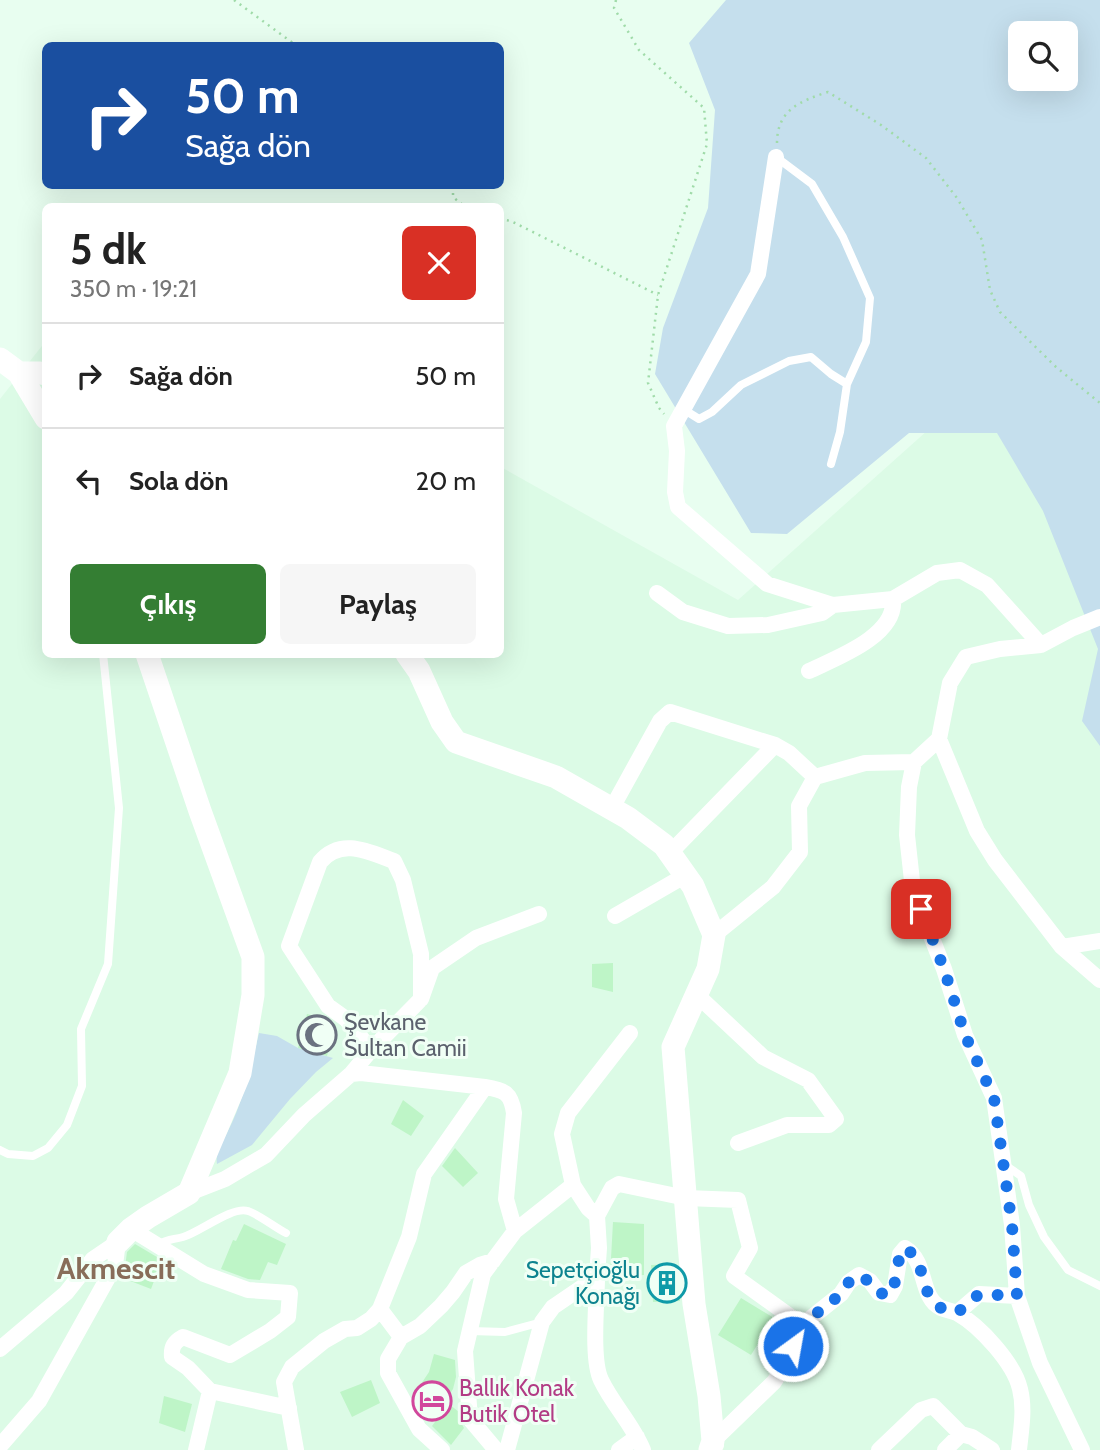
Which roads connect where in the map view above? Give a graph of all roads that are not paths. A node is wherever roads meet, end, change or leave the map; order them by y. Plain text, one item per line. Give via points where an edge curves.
1 (776, 157) joint
2 (0, 359) edge
3 (19, 373) junction
4 (42, 373) edge
5 (847, 383) junction
6 (683, 409) junction
7 (42, 411) edge
8 (831, 464) dead end
9 (657, 593) dead end
10 (893, 599) junction
11 (832, 605) junction
12 (1100, 617) edge
13 (1041, 645) junction
14 (103, 658) edge
15 (148, 658) edge
16 (410, 658) edge
17 (809, 671) dead end
18 (939, 739) junction
19 (775, 745) junction
20 (914, 762) junction
21 (815, 777) junction
22 (612, 808) junction
23 (670, 853) junction
24 (686, 875) junction
25 (539, 914) dead end
26 (615, 916) dead end
27 (714, 935) junction
28 (1100, 941) edge
29 (1062, 947) junction
30 (1100, 980) edge
31 (697, 995) junction
32 (421, 999) junction
33 (630, 1033) dead end
34 (372, 1050) junction
35 (351, 1074) junction
36 (485, 1087) junction
37 (738, 1143) dead end
38 (0, 1150) edge
39 (1003, 1163) junction
40 (573, 1185) junction
41 (189, 1193) junction
42 (686, 1198) junction
43 (597, 1216) junction
44 (515, 1231) junction
45 (286, 1233) dead end
46 (125, 1235) junction
47 (157, 1245) junction
48 (493, 1261) junction
49 (597, 1277) junction
50 (1100, 1286) edge
51 (1017, 1296) junction
52 (380, 1309) junction
53 (957, 1313) junction
54 (542, 1322) junction
55 (802, 1325) junction
56 (470, 1331) junction
57 (401, 1336) junction
58 (0, 1349) edge
59 (210, 1391) junction
60 (289, 1408) junction
61 (961, 1434) junction
62 (640, 1443) edge
63 (0, 1446) edge
64 (714, 1447) edge
65 (196, 1450) edge
66 (296, 1450) edge
67 (442, 1450) edge
68 (496, 1450) edge
69 (507, 1450) edge
70 (619, 1450) edge
71 (879, 1450) edge
72 (946, 1450) edge
73 (992, 1450) edge
74 (1019, 1450) edge
75 (1082, 1450) edge

1 - 5 lane via 812,184 843,237 870,298 866,342
1 - 6 street via 758,274
2 - 3 main road
3 - 4 main road
3 - 7 main road
5 - 6 lane via 811,357 789,361 741,385 699,419
5 - 8 lane
6 - 11 street via 674,426 678,507 766,584
9 - 11 street via 683,612 727,626 768,625 822,614
10 - 11 street
10 - 13 street via 937,573 960,570 987,585
10 - 17 street via 894,609 863,645
12 - 13 street
13 - 18 street via 966,657 950,683
14 - 38 lane via 119,808 108,964 82,1029 82,1086 67,1125 48,1148 33,1156
15 - 41 main road via 253,957 253,995 240,1073
16 - 22 main road via 456,742 556,777
18 - 20 street
18 - 29 street via 977,831
19 - 21 street
19 - 22 street via 670,712 660,721
19 - 23 street
20 - 21 street via 865,763
20 - 39 street via 907,835 913,890 965,1035 994,1098
21 - 27 street via 799,806 800,852 774,887
22 - 23 main road
23 - 24 main road
24 - 26 street
24 - 27 main road
25 - 32 street via 476,938 432,968
27 - 31 main road
28 - 29 street
29 - 30 street
31 - 37 street via 763,1057 808,1080 836,1119 829,1125 787,1125
31 - 42 main road via 673,1047
32 - 34 street
32 - 34 street via 421,954 394,861 348,848 326,855 289,946 328,1006 346,1019
33 - 40 street via 568,1113 562,1133
34 - 35 street
35 - 36 street
35 - 41 street via 266,1155
36 - 44 street via 496,1088 512,1099 506,1199
36 - 52 street via 424,1174 409,1237
39 - 50 lane via 1021,1176 1044,1237 1068,1269
39 - 51 street
40 - 43 street
40 - 44 street
41 - 46 main road
42 - 43 street via 619,1184 612,1188
42 - 55 street via 738,1200 750,1248 734,1276
42 - 64 main road via 694,1304
43 - 49 street
44 - 48 street
45 - 47 lane via 247,1210 230,1212 182,1238 169,1238
46 - 47 street
46 - 58 street via 93,1259 66,1293
46 - 63 street via 116,1265 39,1401
47 - 59 street via 204,1274 248,1290 290,1293 288,1317 230,1355 183,1337 175,1341 172,1357
48 - 56 street via 483,1274
48 - 57 street via 466,1273 441,1306
49 - 54 street via 553,1307
49 - 62 street via 596,1365
51 - 53 street via 979,1294
51 - 75 street via 1040,1363
52 - 57 street
52 - 60 street via 357,1328 324,1341 292,1367 284,1382
53 - 55 street via 939,1308 929,1296 920,1264 905,1248 890,1295 879,1293 859,1275
53 - 74 street via 989,1340 1020,1387
54 - 56 lane via 505,1332
54 - 69 street
55 - 64 street via 774,1382
56 - 68 street via 465,1351 470,1419
57 - 67 street via 388,1359 388,1373 419,1429
59 - 60 street
59 - 65 street
60 - 66 street
61 - 71 street via 933,1406 922,1410
61 - 72 street
61 - 73 street
62 - 70 street

